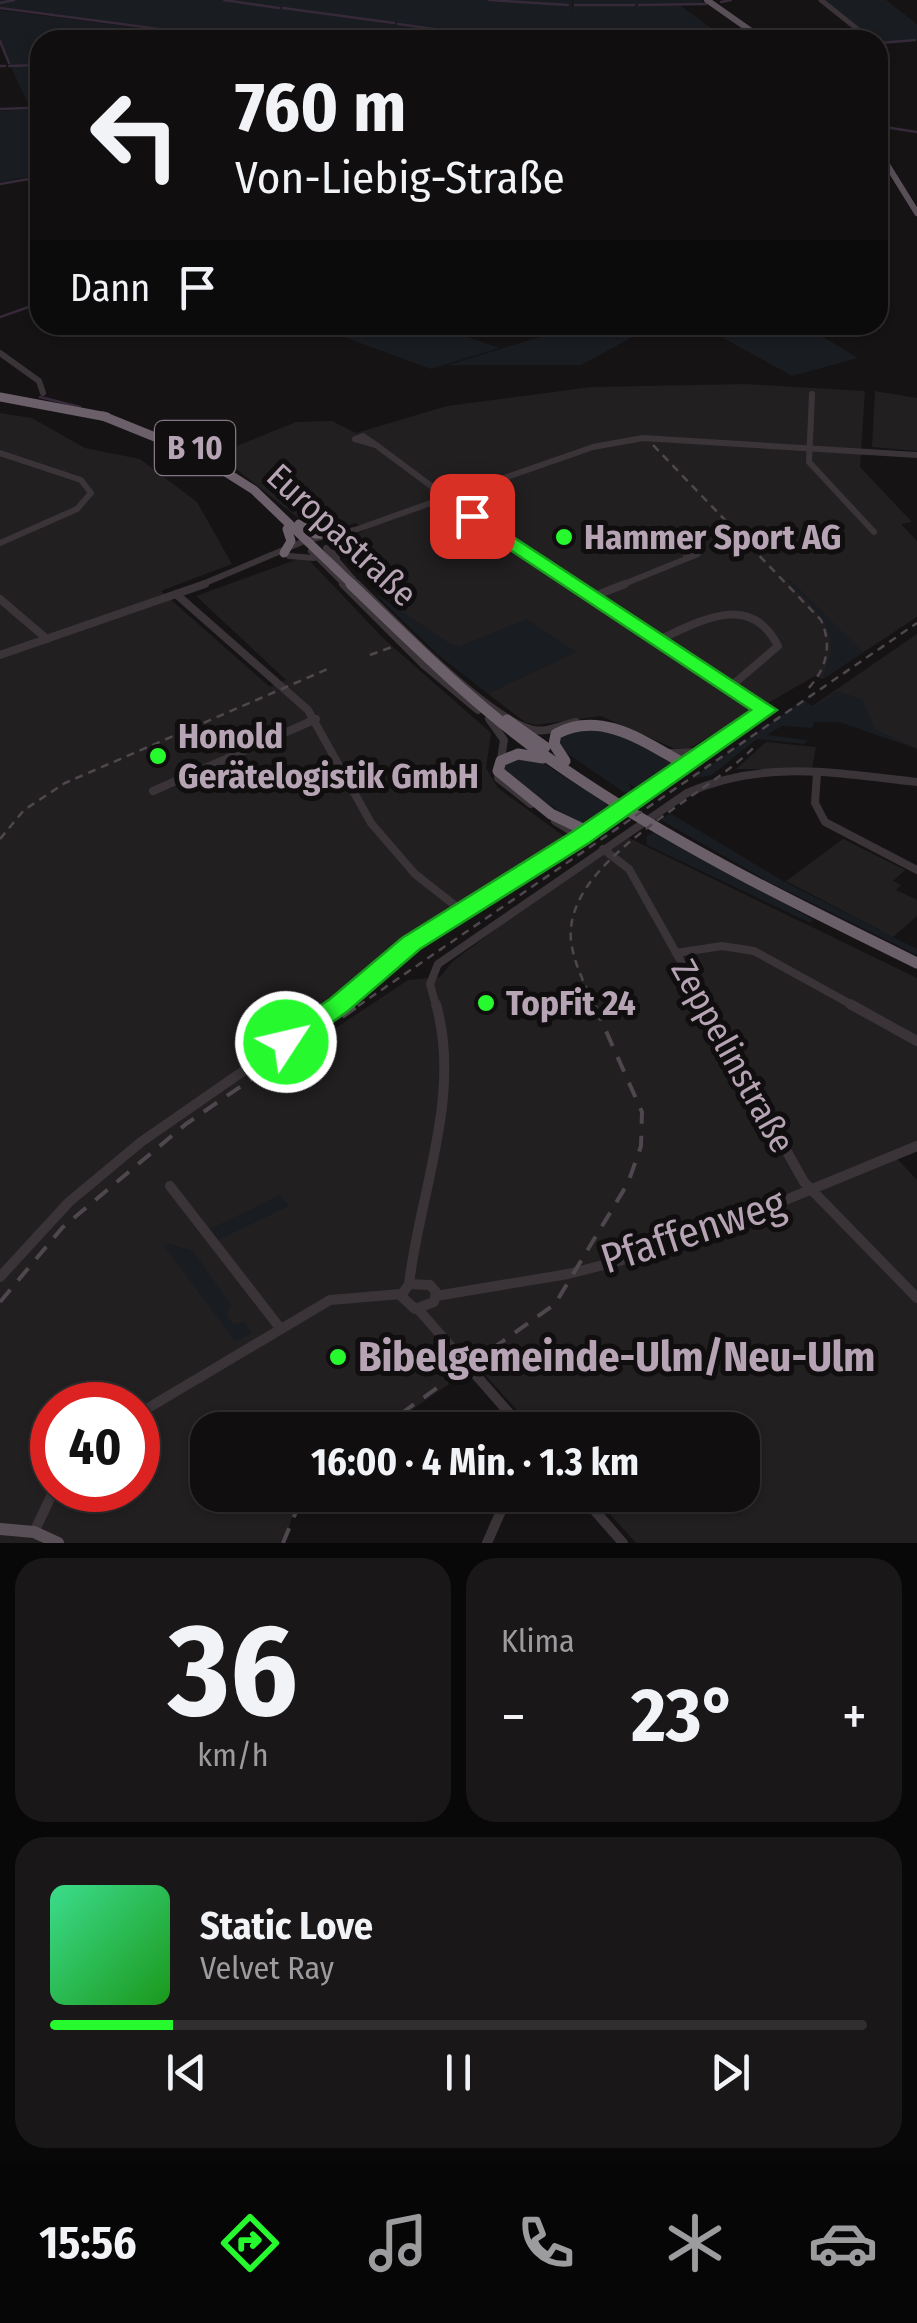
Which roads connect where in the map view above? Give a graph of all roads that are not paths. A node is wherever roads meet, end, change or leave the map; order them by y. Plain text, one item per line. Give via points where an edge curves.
1 (707, 0) edge
2 (821, 0) edge
3 (750, 30) edge
4 (858, 30) edge
5 (888, 166) edge
6 (917, 214) edge
7 (0, 352) edge
8 (43, 393) dead end
9 (812, 394) dead end
10 (0, 399) edge
11 (101, 417) junction
12 (376, 445) dead end
13 (807, 445) junction
14 (0, 452) edge
15 (917, 455) edge
16 (441, 497) junction
17 (454, 498) junction
18 (299, 524) junction
19 (287, 530) junction
20 (874, 532) dead end
21 (340, 535) junction
22 (0, 542) edge
23 (322, 542) junction
24 (306, 548) junction
25 (287, 554) junction
26 (688, 558) dead end
27 (338, 562) junction
28 (324, 566) junction
29 (176, 594) junction
30 (592, 597) junction
31 (0, 599) edge
32 (48, 638) junction
33 (656, 641) junction
34 (0, 655) edge
35 (438, 666) junction
36 (730, 687) junction
37 (500, 710) junction
38 (485, 715) junction
39 (316, 719) junction
40 (516, 736) junction
41 (530, 736) junction
42 (710, 750) junction
43 (670, 752) junction
44 (559, 761) junction
45 (689, 764) junction
46 (817, 772) junction
47 (917, 782) edge
48 (154, 790) dead end
49 (659, 824) junction
50 (585, 835) junction
51 (603, 850) junction
52 (917, 870) edge
53 (797, 907) junction
54 (462, 912) junction
55 (824, 913) junction
56 (879, 945) junction
57 (676, 953) junction
58 (917, 963) edge
59 (917, 1041) edge
60 (917, 1146) edge
61 (170, 1186) dead end
62 (810, 1191) junction
63 (0, 1277) edge
64 (413, 1283) junction
65 (436, 1294) junction
66 (401, 1296) junction
67 (917, 1298) edge
68 (420, 1309) junction
69 (280, 1328) junction
70 (160, 1401) edge
71 (508, 1412) edge
72 (44, 1512) edge
73 (501, 1512) edge
74 (596, 1512) edge
75 (0, 1529) edge
76 (34, 1532) junction
77 (58, 1543) edge
78 (487, 1543) edge
79 (623, 1543) edge

1 - 3 main road
2 - 4 street
5 - 6 main road
7 - 8 street via 39,381
9 - 13 street
10 - 11 highway, B 10
11 - 18 highway, B 10 via 150,429 215,458
11 - 19 highway via 202,462
11 - 35 highway, Europastraße / B 10 via 197,454 260,495
12 - 16 street
13 - 15 street
13 - 17 street via 630,439
13 - 20 street via 813,469
14 - 22 street via 81,480 91,494 77,509
16 - 17 street
16 - 21 street
17 - 30 street
18 - 21 highway, B 10 via 315,534
18 - 23 highway, B 10
19 - 24 highway
19 - 25 highway
21 - 23 street
21 - 27 street
23 - 24 street
23 - 24 street
23 - 27 street, Europastraße
24 - 25 street
24 - 28 street, Europastraße / B 10
25 - 28 street
25 - 29 street
26 - 30 street
27 - 37 street, Europastraße
28 - 38 street, Europastraße / B 10
29 - 32 street
29 - 39 street
30 - 33 street
31 - 32 street
32 - 34 street
33 - 36 street
33 - 36 street via 728,612 754,618 778,648
35 - 40 highway, Europastraße / B 10
35 - 41 highway, Europastraße / B 10
36 - 42 street via 766,710
37 - 41 highway
37 - 43 street, Europastraße via 534,730 580,721 608,724
38 - 40 highway, B 10
38 - 50 street via 504,740 496,777
39 - 48 street
39 - 54 street via 371,823 415,874
40 - 44 highway, Europastraße / B 10
41 - 44 highway, Europastraße / B 10
42 - 43 street
42 - 45 street
43 - 45 street, Europastraße
44 - 45 highway via 556,734 589,723
44 - 49 highway, Europastraße / B 10
44 - 50 highway via 518,754 501,761 498,772
45 - 50 street
46 - 47 street
46 - 51 street via 764,770 718,778
46 - 52 street via 814,803 825,822
49 - 53 highway, Europastraße / B 10
49 - 55 highway, Europastraße / B 10
50 - 54 street
51 - 57 street, Zeppelinstraße via 624,863
51 - 64 street via 436,967 430,984 446,1040 446,1090 413,1248
53 - 56 highway, Europastraße / B 10
53 - 58 highway
54 - 63 street via 120,1158
55 - 56 highway, Europastraße / B 10
55 - 58 highway
56 - 58 highway, Europastraße / B 10
57 - 59 street via 722,946 754,952
57 - 62 street, Zeppelinstraße
60 - 62 street, Pfaffenweg
61 - 69 street
62 - 65 street, Pfaffenweg via 656,1252
62 - 67 street, Zeppelinstraße
64 - 65 street
64 - 66 street
65 - 68 street
66 - 68 street
66 - 69 street via 330,1300
68 - 71 street
69 - 70 street
72 - 76 street
73 - 78 street
74 - 79 street
75 - 76 main road
76 - 77 main road

